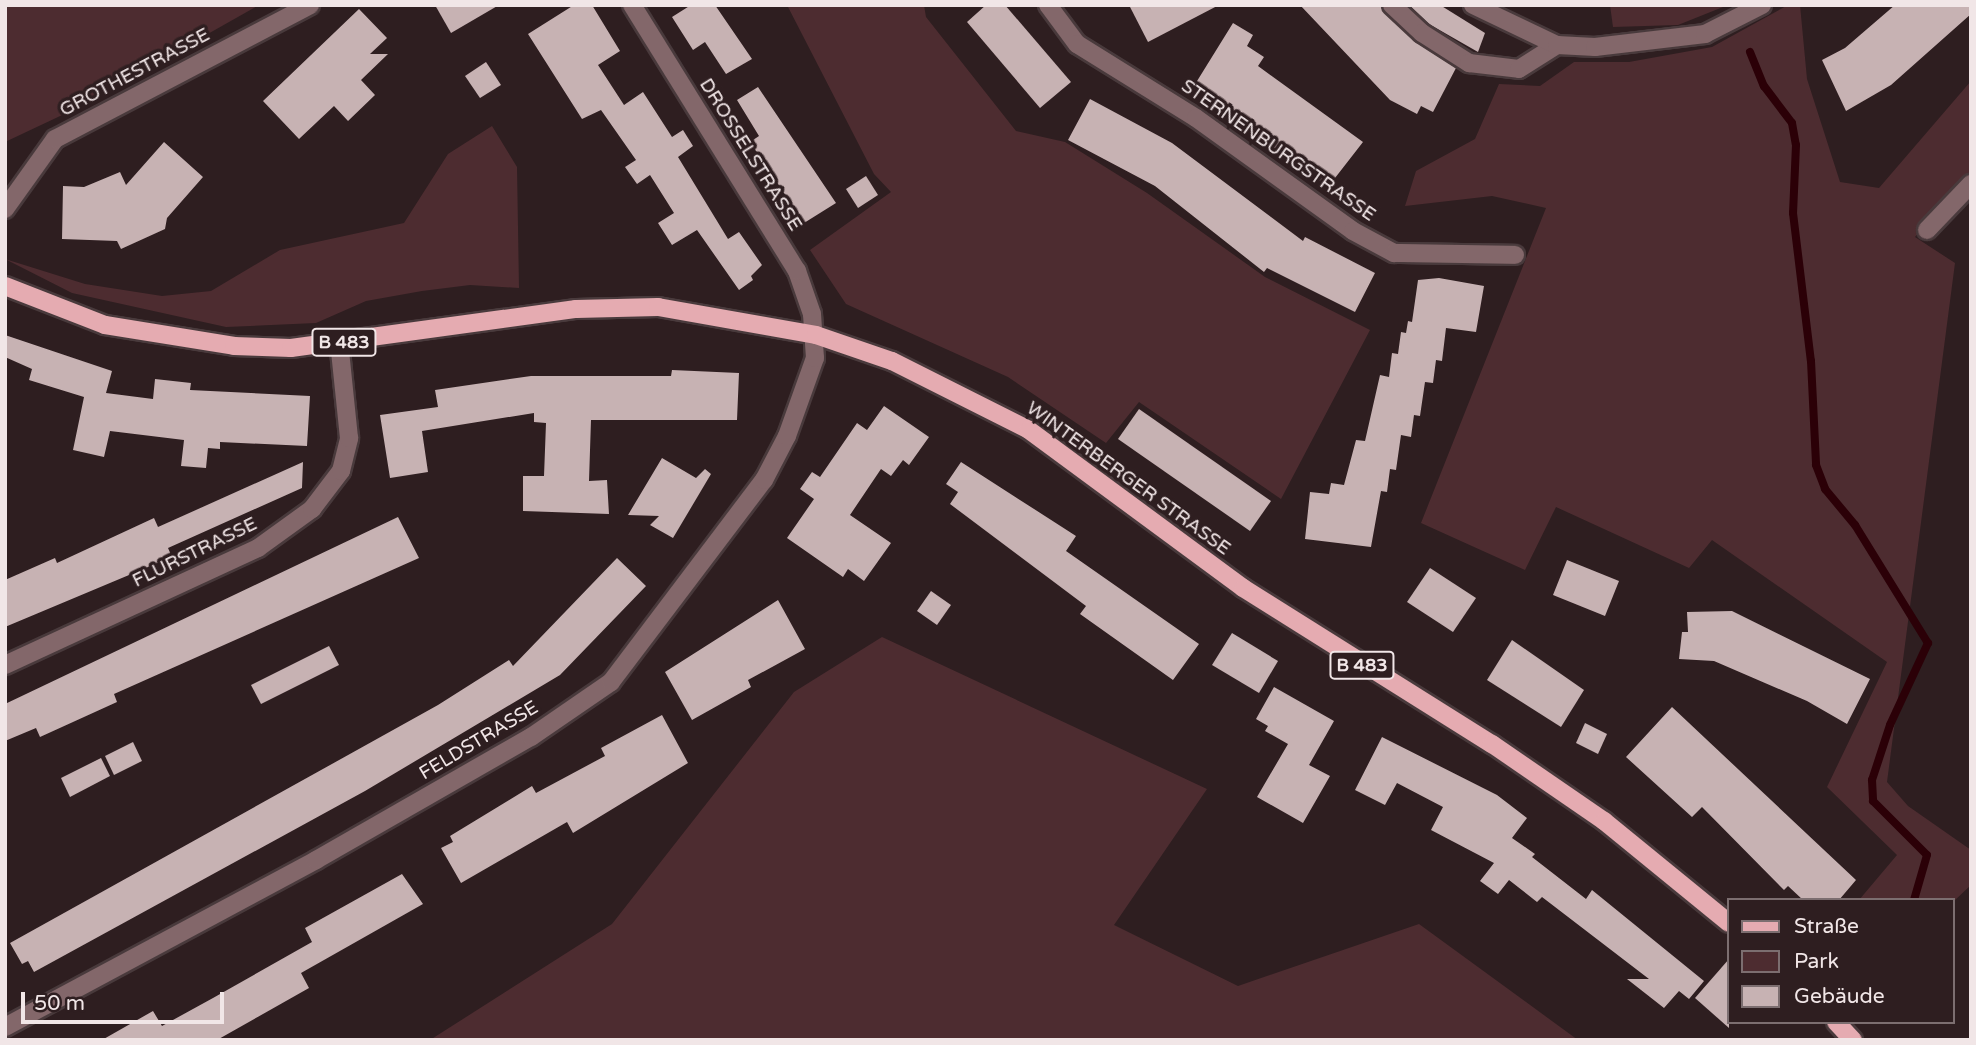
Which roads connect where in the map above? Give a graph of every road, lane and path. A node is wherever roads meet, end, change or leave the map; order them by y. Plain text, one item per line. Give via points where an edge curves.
1 (310, 5) edge
2 (632, 5) edge
3 (1048, 5) edge
4 (1392, 5) edge
5 (1473, 5) edge
6 (1762, 5) edge
7 (1557, 45) junction
8 (1971, 184) edge
9 (5, 209) edge
10 (1927, 230) dead end
11 (1515, 255) dead end
12 (5, 286) edge
13 (816, 335) junction
14 (339, 342) junction
15 (5, 665) edge
16 (1728, 922) edge
17 (1838, 1024) edge
18 (5, 1027) edge
19 (1853, 1040) edge

1 - 9 street, GROTHESTRASSE via 55,139
2 - 13 street, DROSSELSTRASSE via 797,271
3 - 11 street, STERNENBURGSTRASSE via 1077,44 1196,118 1353,231 1394,253
4 - 7 street via 1422,33 1469,63 1519,69
5 - 7 street
6 - 7 street via 1705,34 1595,47
8 - 10 street
12 - 14 main road, WINTERBERGER STRASSE / B 483 via 63,311 142,334 233,346 291,348
13 - 14 main road, WINTERBERGER STRASSE / B 483 via 689,310 621,306
13 - 16 main road, WINTERBERGER STRASSE / B 483 via 918,372 1029,430 1243,588 1492,744 1604,821
13 - 18 street, FELDSTRASSE via 808,379 764,480 611,682 531,737 316,860
14 - 15 street, FLURSTRASSE via 349,438 341,471 312,509 258,548
17 - 19 main road

